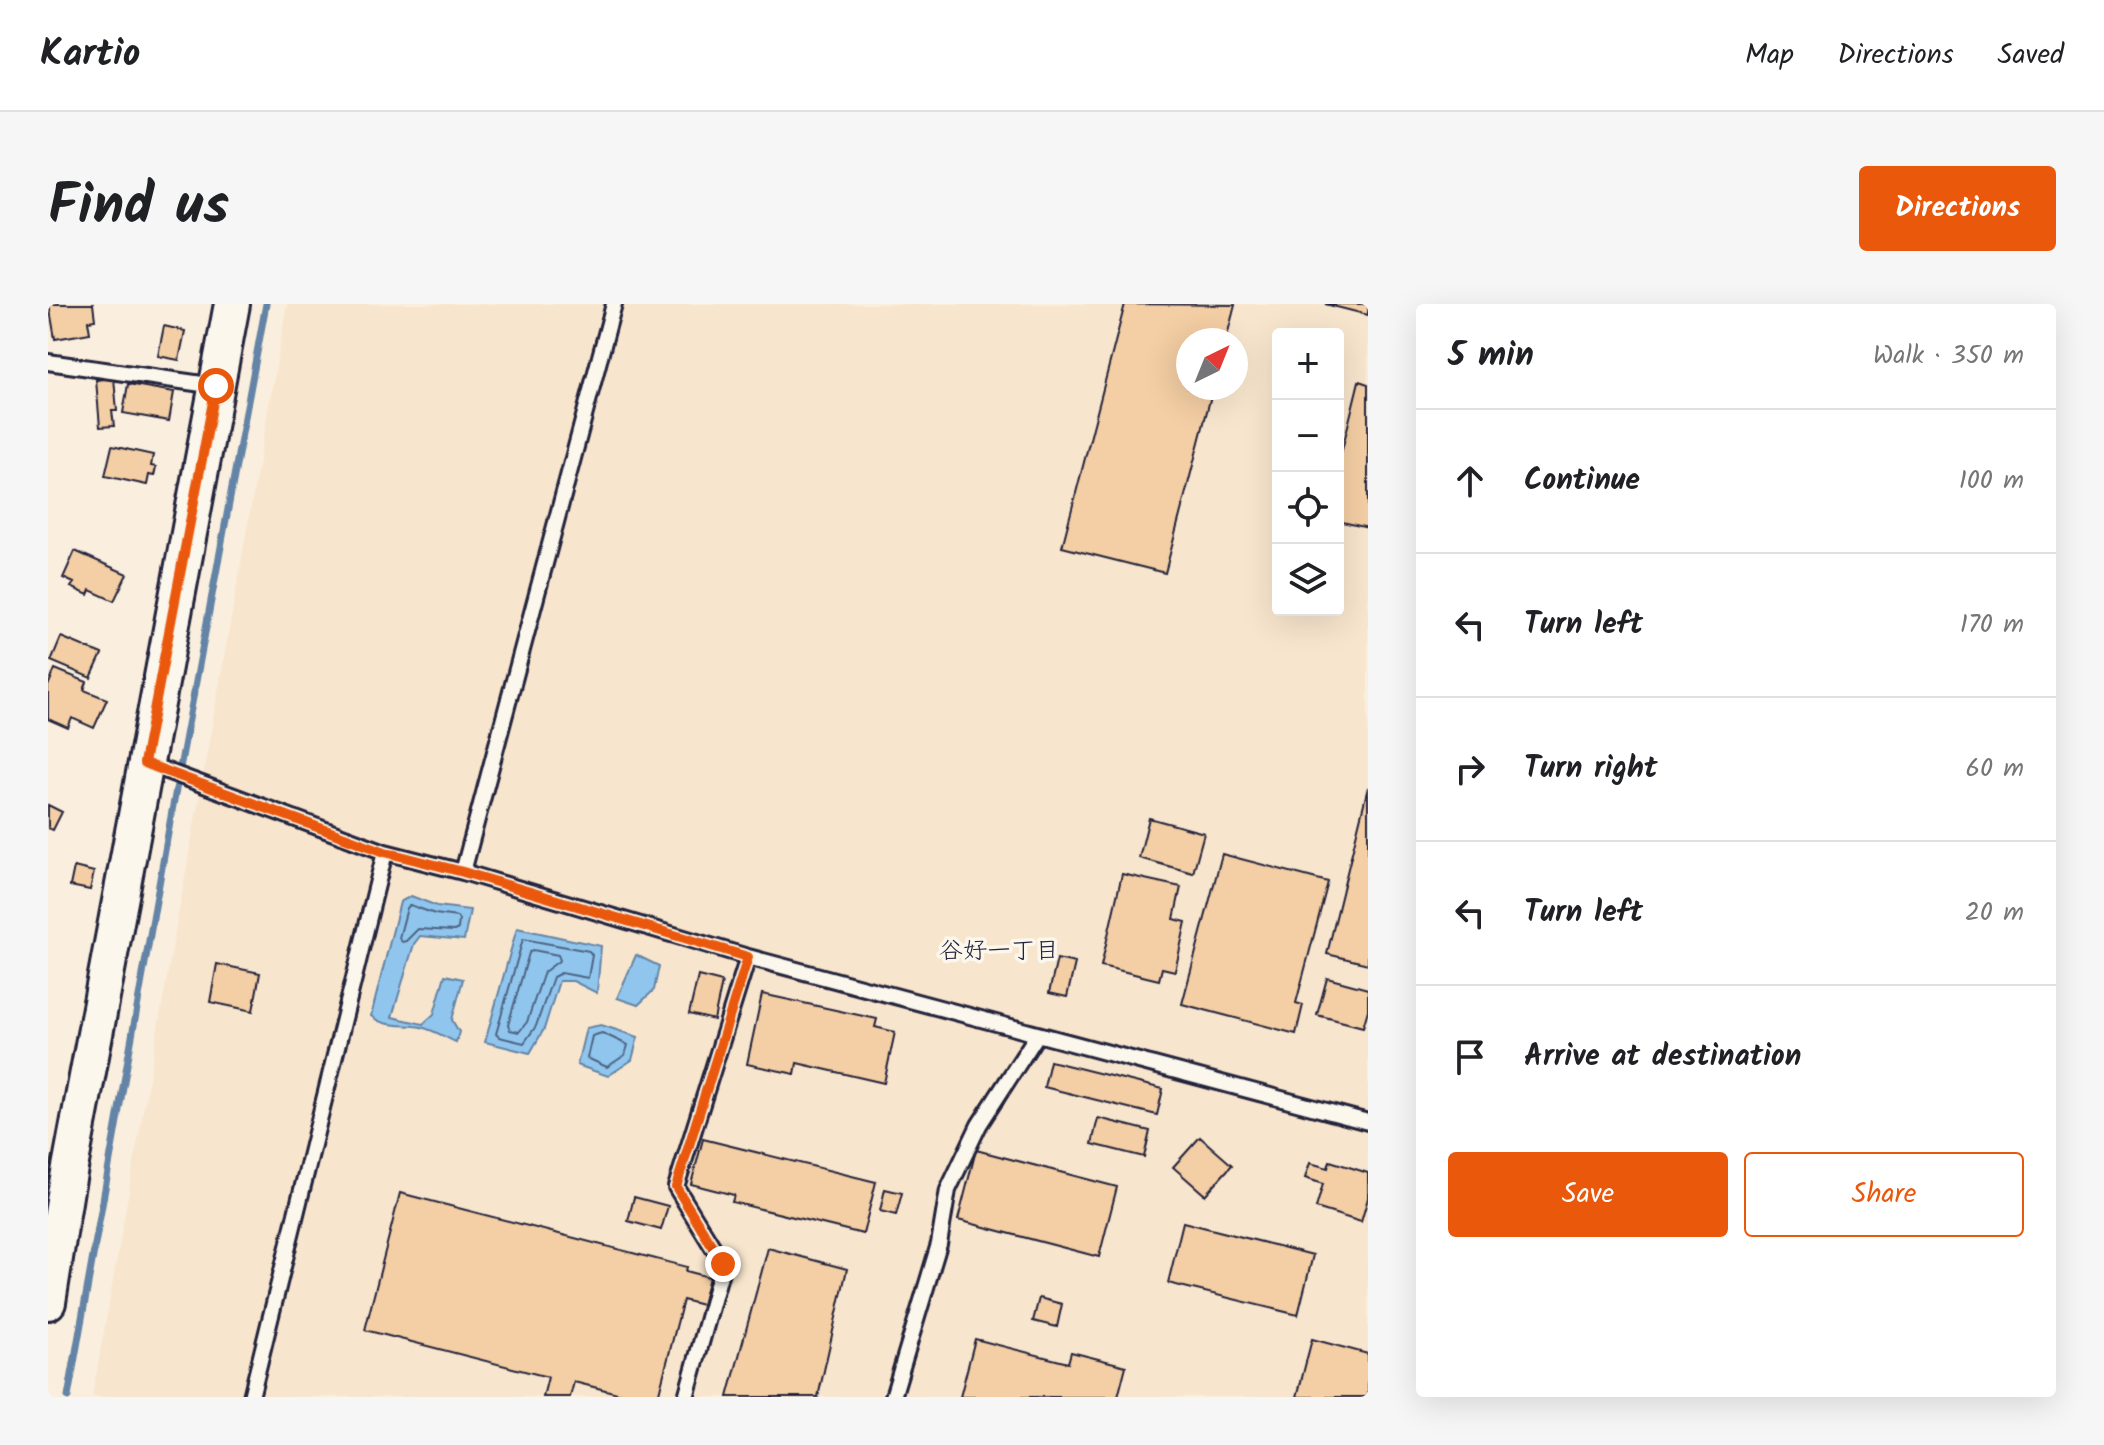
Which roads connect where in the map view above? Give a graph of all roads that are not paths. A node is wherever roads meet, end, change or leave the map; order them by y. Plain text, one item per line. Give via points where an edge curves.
1 (232, 304) edge
2 (614, 304) edge
3 (48, 362) edge
4 (216, 386) junction
5 (144, 763) junction
6 (385, 852) junction
7 (463, 872) junction
8 (748, 957) junction
9 (1037, 1035) junction
10 (1368, 1122) edge
11 (48, 1302) edge
12 (251, 1397) edge
13 (686, 1397) edge
14 (893, 1397) edge

1 - 4 street
2 - 7 lane
3 - 4 lane
4 - 5 street
5 - 6 lane
5 - 11 street
6 - 7 lane
6 - 12 lane
7 - 8 lane
8 - 9 lane
8 - 13 lane via 676,1187 723,1264
9 - 10 lane
9 - 14 lane via 979,1125 948,1190 939,1244

